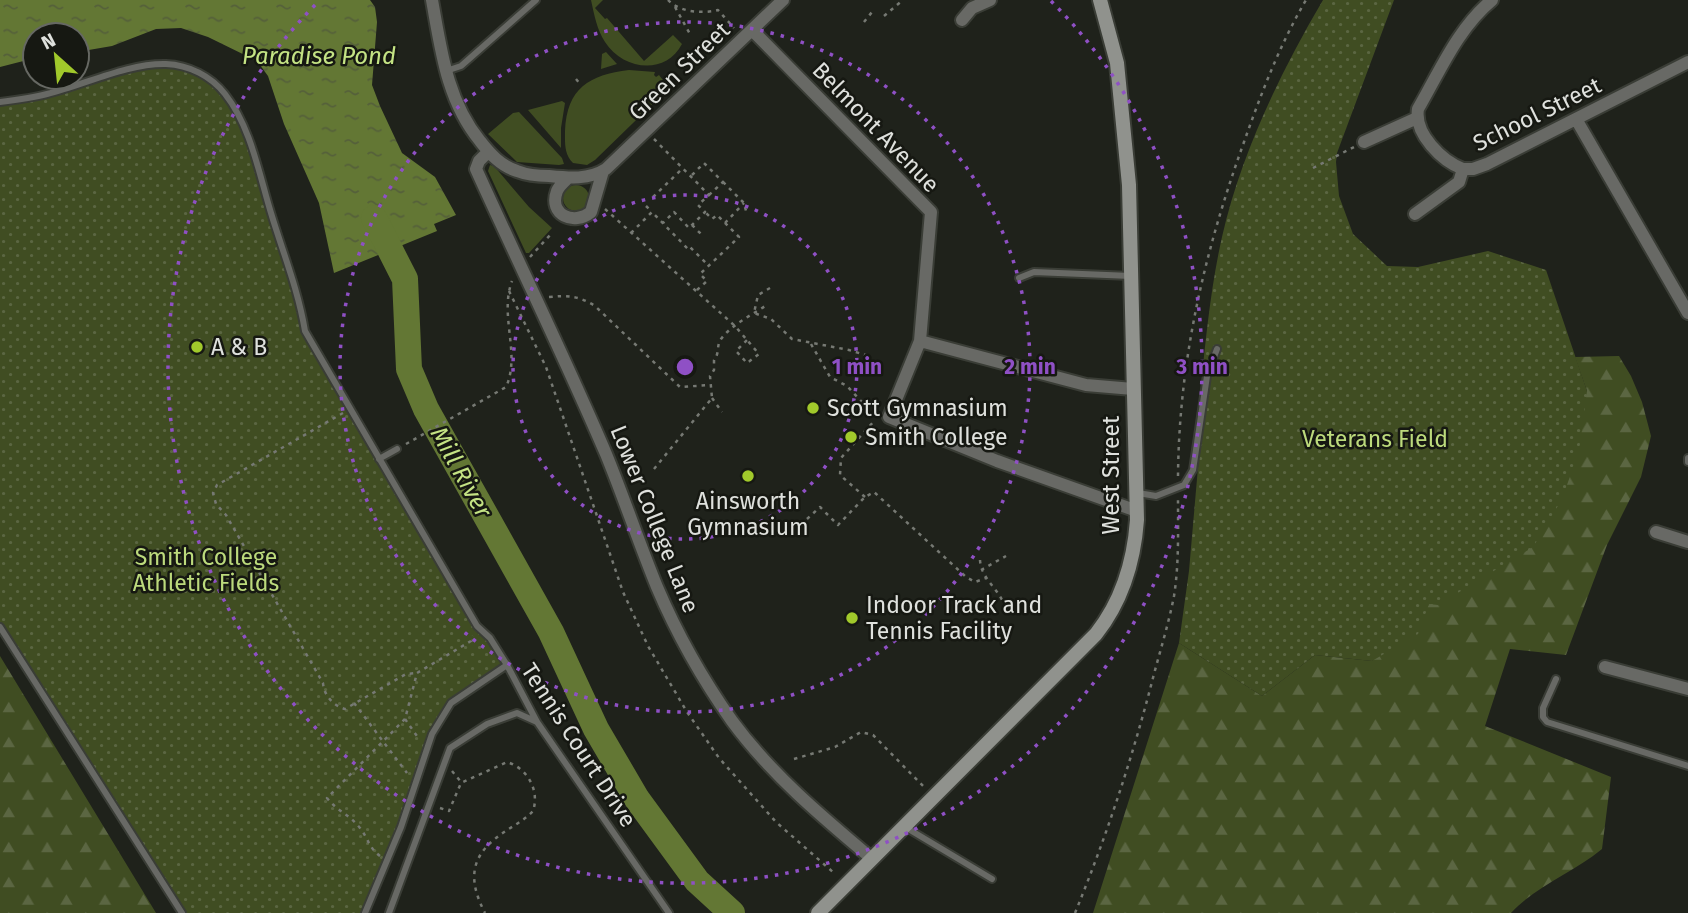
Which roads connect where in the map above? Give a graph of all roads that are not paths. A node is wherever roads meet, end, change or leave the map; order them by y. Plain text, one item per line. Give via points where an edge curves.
1 (432, 0) edge
2 (536, 0) edge
3 (783, 0) edge
4 (990, 0) edge
5 (1100, 0) edge
6 (1492, 0) edge
7 (962, 20) dead end
8 (752, 30) junction
9 (1688, 62) edge
10 (446, 71) junction
11 (0, 102) edge
12 (1417, 118) junction
13 (1576, 119) junction
14 (1364, 142) road end
15 (488, 152) junction
16 (1463, 169) junction
17 (603, 171) junction
18 (568, 178) junction
19 (1415, 214) dead end
20 (1130, 276) junction
21 (1019, 278) dead end
22 (1688, 313) edge
23 (920, 341) junction
24 (1217, 349) dead end
25 (1132, 389) junction
26 (397, 449) road end
27 (379, 459) junction
28 (1136, 492) junction
29 (1137, 512) junction
30 (1656, 531) dead end
31 (1688, 542) edge
32 (0, 627) edge
33 (507, 665) junction
34 (1605, 667) dead end
35 (1556, 679) dead end
36 (1688, 689) edge
37 (537, 722) junction
38 (1688, 766) edge
39 (903, 826) junction
40 (871, 858) junction
41 (992, 879) dead end
42 (820, 912) edge
43 (182, 913) edge
44 (365, 913) edge
45 (389, 913) edge
46 (669, 913) edge

1 - 10 street
2 - 10 lane via 461,66
3 - 8 street, Green Street
4 - 7 street via 972,8
5 - 20 main road, West Street via 1117,63 1123,109
6 - 12 street via 1461,34
8 - 17 street, Green Street
8 - 23 street, Belmont Avenue via 931,212
9 - 13 street, School Street
10 - 15 street via 463,120
11 - 27 lane via 47,94 144,65 167,64 209,78 241,121 299,297 305,331
12 - 14 street
12 - 16 street via 1433,146
13 - 16 street, School Street via 1487,164
13 - 22 street
15 - 18 street via 517,171
15 - 40 street, Lower College Lane via 476,169 566,362 683,641 722,706 765,761
16 - 19 street, School Street via 1459,182
17 - 18 street via 592,177
17 - 18 street via 591,212 578,219 566,217 556,202 558,190
20 - 21 lane via 1034,272
20 - 25 main road, West Street
23 - 25 street via 1086,385
23 - 29 street, Belmont Avenue via 889,417
24 - 28 lane via 1207,376 1193,470 1184,485 1156,496
25 - 28 main road, West Street
26 - 27 lane
27 - 33 lane via 477,626
28 - 29 main road, West Street
29 - 39 main road, West Street via 1130,566 1107,620
30 - 31 street
32 - 43 lane
33 - 37 lane, Tennis Court Drive
33 - 44 lane, Tennis Court Drive via 451,703 432,734
34 - 36 street
35 - 38 lane via 1544,709 1547,722
37 - 45 lane via 517,713 487,724 450,748
37 - 46 lane, Tennis Court Drive
39 - 40 main road, West Street
39 - 41 lane
40 - 42 main road, West Street

